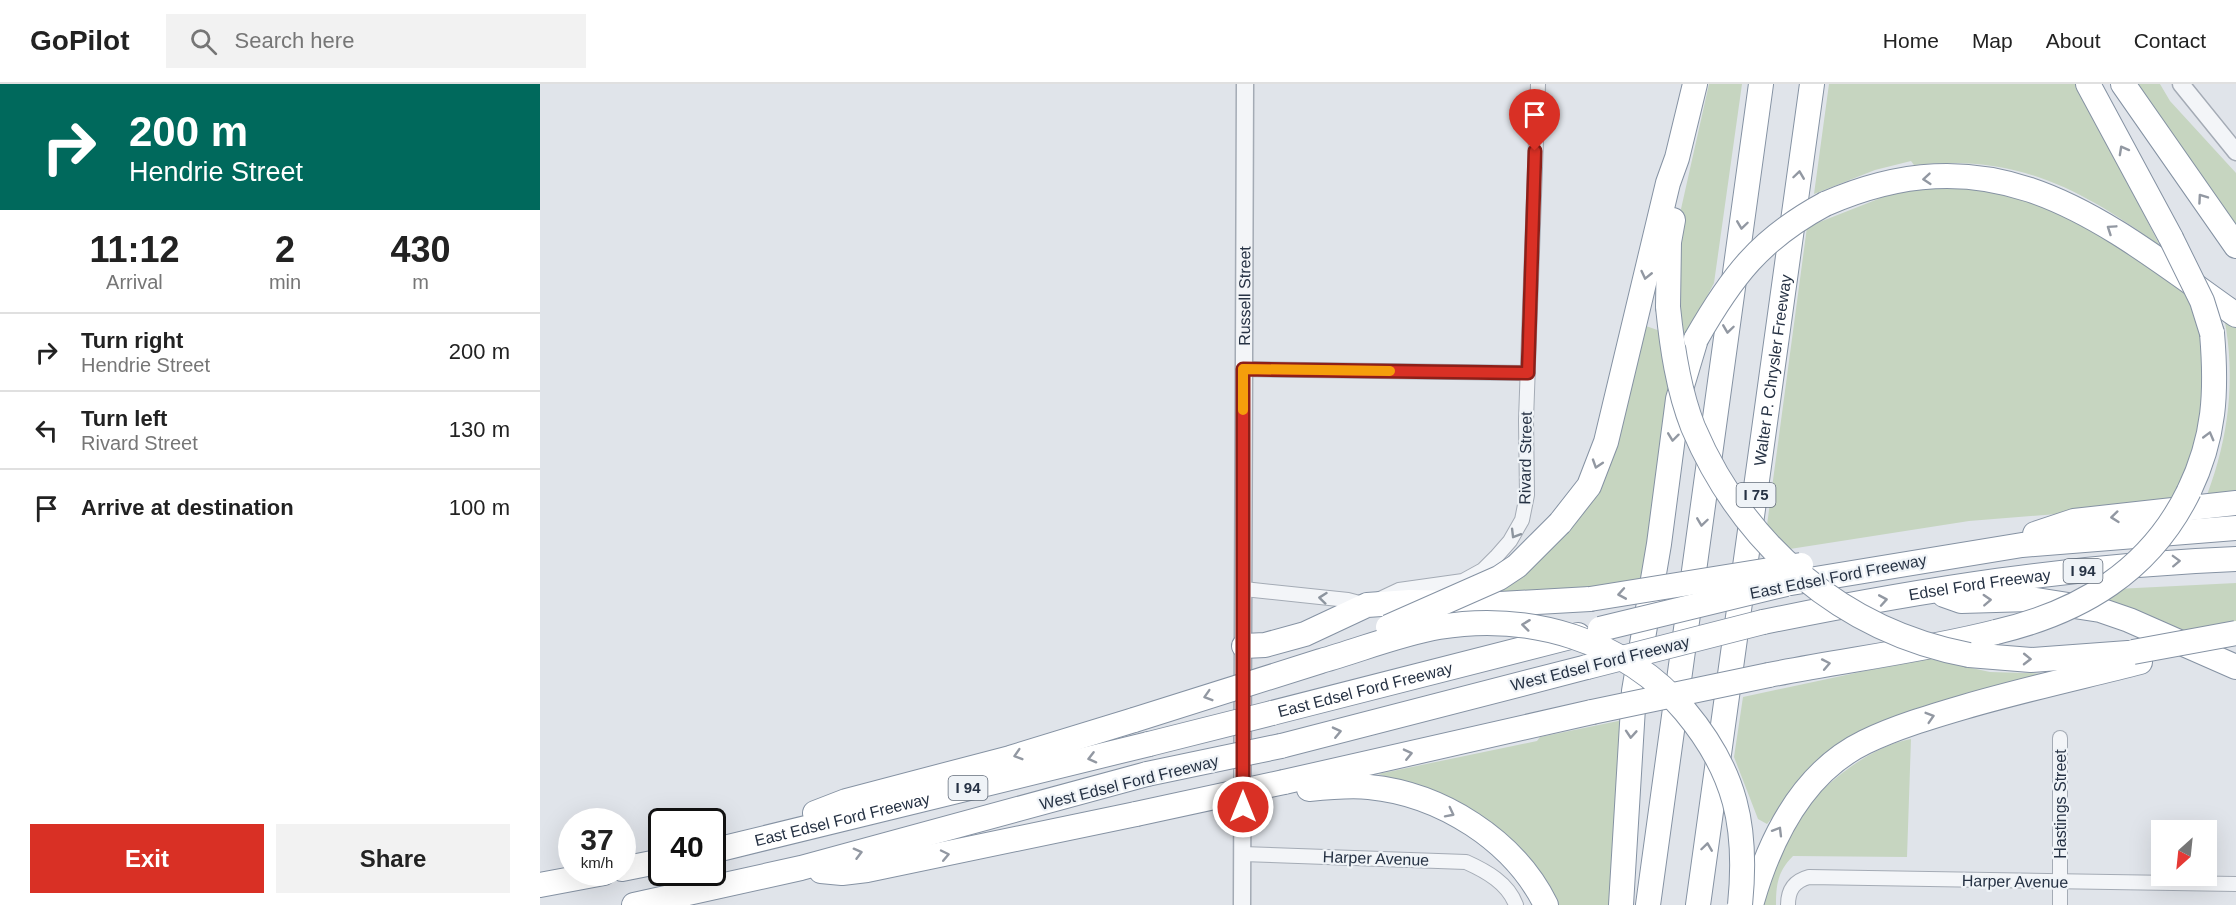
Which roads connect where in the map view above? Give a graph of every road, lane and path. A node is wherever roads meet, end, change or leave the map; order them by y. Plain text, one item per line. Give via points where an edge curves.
1 (1245, 84) edge
2 (1538, 84) edge
3 (1695, 84) edge
4 (1761, 84) edge
5 (1812, 84) edge
6 (2088, 84) edge
7 (2123, 84) edge
8 (2181, 84) edge
9 (2236, 152) edge
10 (1677, 158) junction
11 (2236, 246) edge
12 (2236, 315) edge
13 (1243, 369) junction
14 (1528, 373) junction
15 (2236, 503) edge
16 (2236, 528) edge
17 (2022, 544) junction
18 (2236, 559) edge
19 (1847, 572) junction
20 (1244, 589) junction
21 (1931, 591) junction
22 (1367, 605) junction
23 (1763, 622) joint
24 (2236, 634) edge
25 (1244, 646) junction
26 (2136, 657) junction
27 (2236, 667) edge
28 (1284, 672) junction
29 (2060, 738) dead end
30 (1353, 777) junction
31 (776, 835) junction
32 (726, 847) edge
33 (1242, 854) junction
34 (801, 868) junction
35 (558, 882) edge
36 (2060, 882) junction
37 (2236, 884) edge
38 (540, 885) edge
39 (634, 905) edge
40 (1242, 905) edge
41 (1516, 905) edge
42 (1546, 905) edge
43 (1621, 905) edge
44 (1648, 905) edge
45 (1698, 905) edge
46 (1740, 905) edge
47 (1751, 905) edge
48 (1788, 905) edge
49 (2060, 905) edge

1 - 13 street, Russell Street
2 - 14 street, Rivard Street
3 - 10 highway
4 -> 44 highway
45 -> 5 highway, Walter P. Chrysler Freeway / I 75
30 -> 6 highway, bridge via 1592,712 1996,632 2053,616 2100,591 2138,564 2177,517 2199,471 2214,415 2212,333 2202,301 2171,238
11 -> 7 highway
8 - 9 street
10 -> 26 highway, bridge via 1678,186 1669,242 1668,307 1673,348 1693,426 1727,493 1769,547 1827,598 1886,631 1941,650 2031,660
10 -> 28 highway, bridge via 1606,442 1589,486 1560,523 1517,566 1480,588
12 -> 43 highway, bridge via 2097,219 2014,183 1963,177 1929,178 1857,190 1785,229 1743,265 1696,339 1678,399 1634,691
13 - 14 street
13 - 20 street, Russell Street
14 -> 22 street, Rivard Street via 1527,495 1522,520 1510,541 1483,570 1463,581 1399,590
15 -> 17 highway via 2074,521 2037,532
16 - 17 highway, Edsel Ford Freeway / I 94
17 - 19 highway, East Edsel Ford Freeway / I 94
21 -> 18 highway, Edsel Ford Freeway / I 94 via 2156,562
19 -> 22 highway, bridge via 1804,565 1590,599
19 -> 31 highway, East Edsel Ford Freeway / I 94, bridge via 1600,629
22 -> 20 street
20 - 25 street, Russell Street
23 -> 21 highway, Edsel Ford Freeway / I 94
21 -> 27 highway via 1961,601 2030,599 2100,610
22 - 25 highway via 1305,634 1265,645
34 -> 23 highway, West Edsel Ford Freeway / I 94, bridge via 1147,774 1281,746
24 - 26 highway, bridge
25 - 33 street, Russell Street
47 -> 26 highway via 1769,850 1787,816 1823,773 1863,743 1925,719
28 -> 31 highway, bridge via 1010,758 846,801 816,812
46 -> 28 highway, bridge via 1744,867 1739,814 1714,749 1666,689 1598,646 1537,627 1458,624 1417,632
29 - 36 street, Hastings Street
34 -> 30 highway, bridge via 842,873 867,870 1284,782
30 -> 42 highway via 1428,802 1484,831 1522,870
31 - 32 highway, East Edsel Ford Freeway / I 94
33 - 40 street, Russell Street
33 - 41 street, Harper Avenue via 1466,862 1487,872
34 - 39 highway, West Edsel Ford Freeway / I 94
35 - 38 highway
36 - 37 street, Harper Avenue
36 - 48 street, Harper Avenue via 1809,877 1795,883
36 - 49 street, Hastings Street

